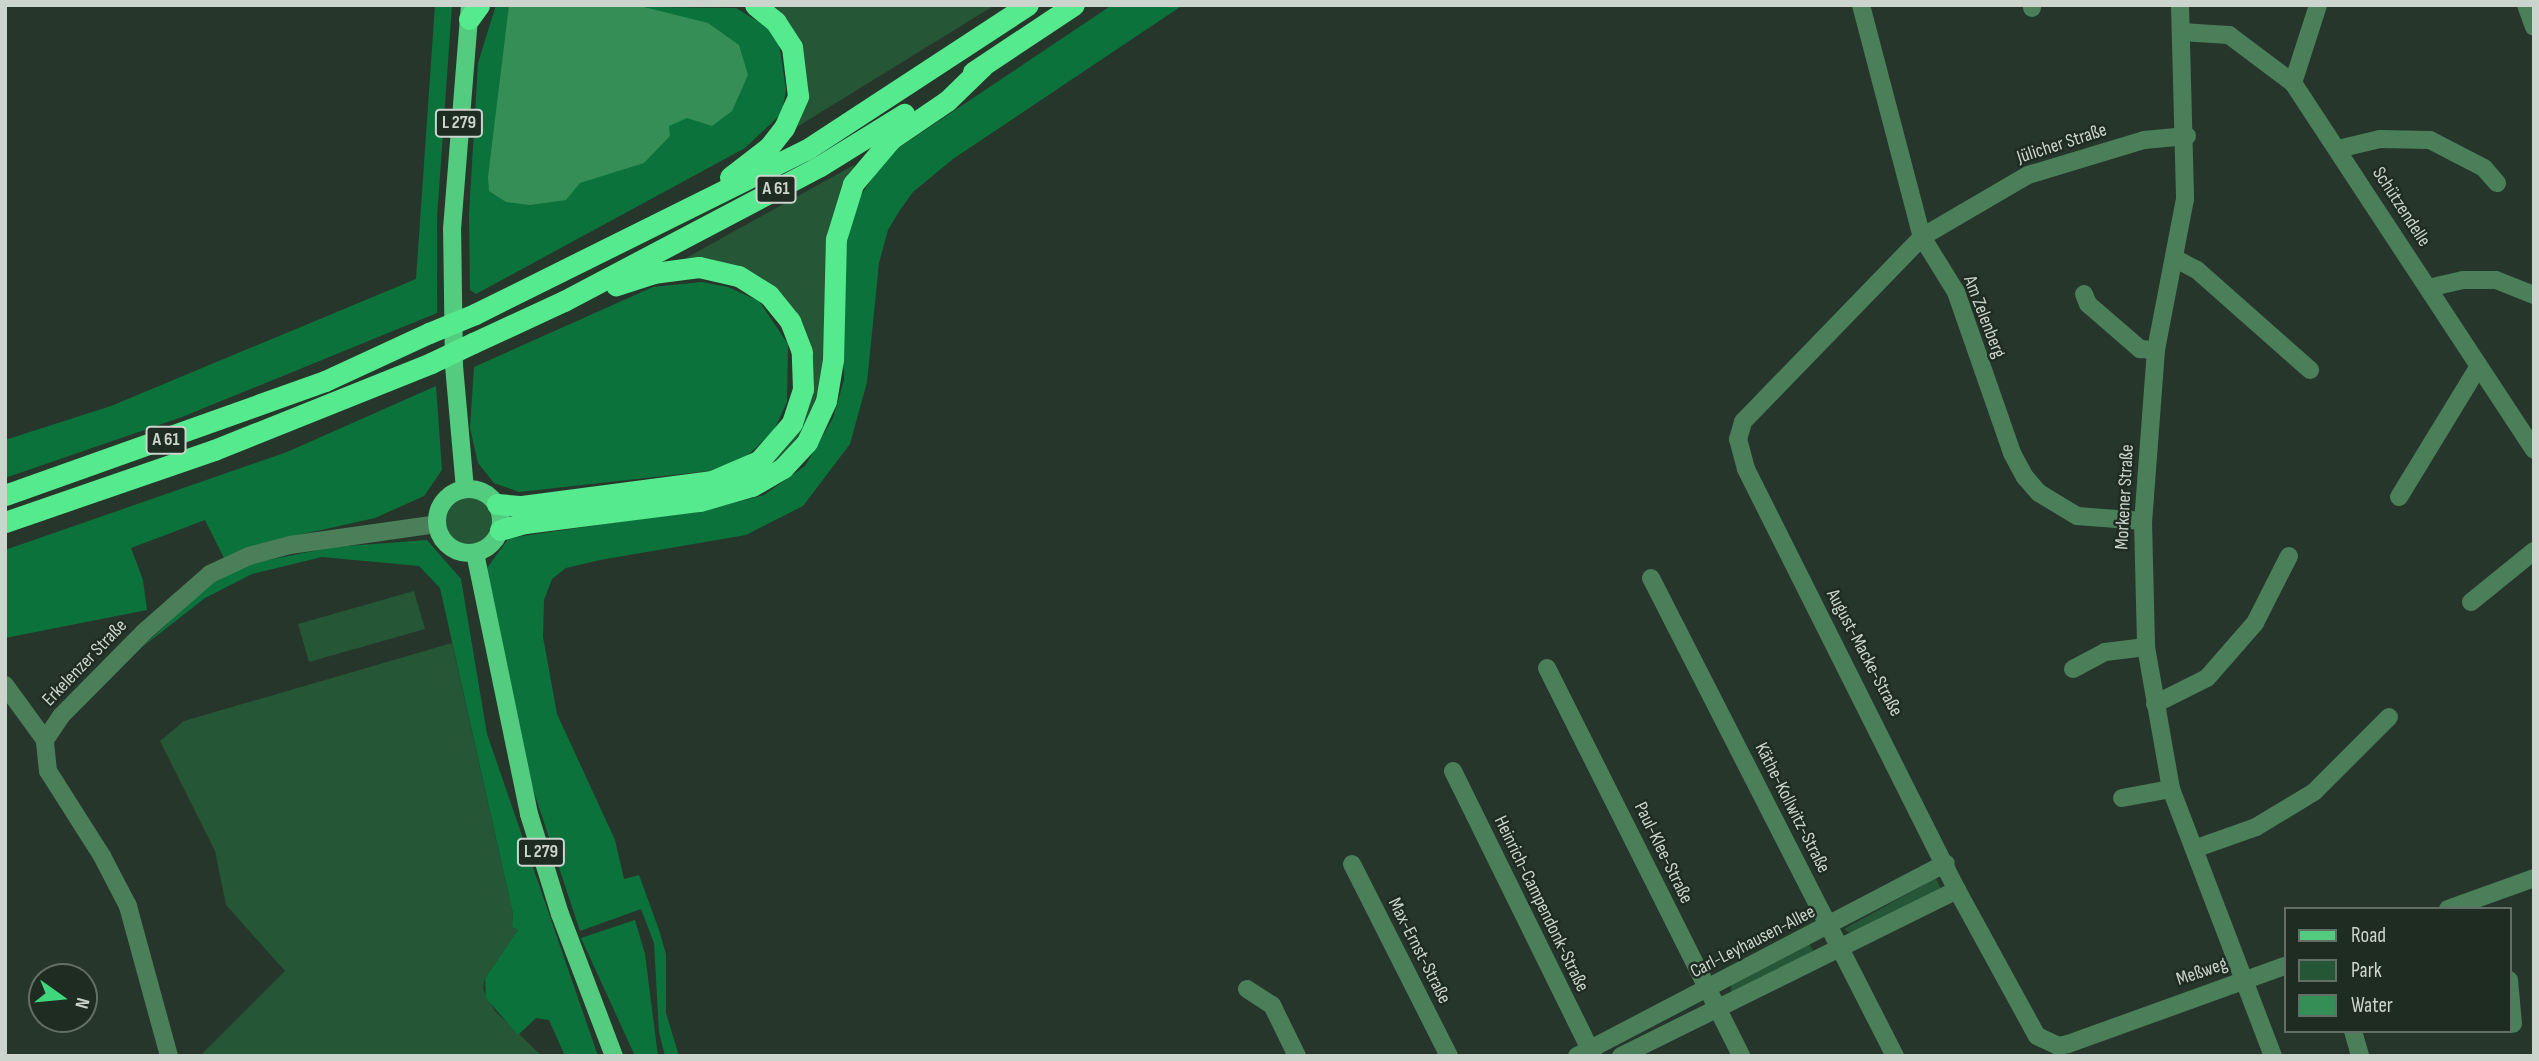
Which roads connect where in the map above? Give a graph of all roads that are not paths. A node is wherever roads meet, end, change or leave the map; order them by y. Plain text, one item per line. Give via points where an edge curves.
1 (755, 5) edge
2 (1028, 5) edge
3 (1074, 5) edge
4 (1861, 5) edge
5 (2180, 5) edge
6 (2318, 5) edge
7 (2526, 5) edge
8 (473, 10) edge
9 (2534, 27) edge
10 (2181, 32) junction
11 (983, 66) junction
12 (2293, 83) junction
13 (2186, 136) junction
14 (2338, 149) junction
15 (2497, 183) dead end
16 (678, 215) junction
17 (1923, 237) junction
18 (2176, 259) junction
19 (2428, 288) junction
20 (2084, 294) dead end
21 (2534, 295) edge
22 (564, 301) junction
23 (2156, 350) junction
24 (2479, 366) junction
25 (2310, 370) dead end
26 (2533, 446) edge
27 (465, 489) junction
28 (5, 495) edge
29 (2399, 497) dead end
30 (496, 504) junction
31 (2143, 521) junction
32 (5, 522) edge
33 (437, 524) junction
34 (500, 530) junction
35 (2534, 551) edge
36 (475, 553) junction
37 (2289, 556) dead end
38 (1650, 579) dead end
39 (2471, 602) dead end
40 (2146, 647) junction
41 (1548, 668) dead end
42 (2073, 668) dead end
43 (5, 685) edge
44 (2155, 704) junction
45 (2389, 717) dead end
46 (45, 740) junction
47 (1453, 771) dead end
48 (2171, 789) junction
49 (2122, 798) dead end
50 (2194, 849) junction
51 (1946, 863) junction
52 (1352, 864) dead end
53 (2534, 878) edge
54 (1957, 890) junction
55 (2479, 904) edge
56 (2460, 907) edge
57 (1828, 927) junction
58 (1840, 948) junction
59 (2284, 966) edge
60 (2245, 980) junction
61 (1247, 989) dead end
62 (1707, 989) junction
63 (1717, 1008) junction
64 (2511, 1009) edge
65 (2133, 1019) joint
66 (2512, 1024) dead end
67 (2354, 1033) edge
68 (1586, 1054) edge
69 (169, 1056) edge
70 (614, 1056) edge
71 (1297, 1056) edge
72 (1449, 1056) edge
73 (1621, 1056) edge
74 (1741, 1056) edge
75 (1895, 1056) edge
76 (2273, 1056) edge
77 (2360, 1056) edge

1 - 16 highway via 776,22 792,47 799,80 793,113 769,147
2 - 16 highway, A 61 via 806,150
3 - 11 highway, A 61
4 - 17 street, Am Zelenberg
5 - 10 street, Morkener Straße
6 - 12 street
7 - 9 street
8 - 27 main road, L 279 via 452,229 454,366
10 - 12 street, Schützendelle via 2229,35
10 - 13 street, Morkener Straße
11 - 22 highway, A 61 via 820,166
11 - 34 highway via 947,101 891,139 853,184 835,239 835,335 827,401 807,442 783,468 752,486 700,501
12 - 14 street, Schützendelle
13 - 17 street, Jülicher Straße via 2144,140 2028,175
13 - 18 street, Morkener Straße via 2185,199
14 - 15 street, Schützendelle via 2380,139 2430,140 2484,168
14 - 19 street, Schützendelle
16 - 28 highway, A 61, bridge via 325,381
17 - 31 street, Am Zelenberg via 1956,292 2012,453 2025,477 2039,494 2077,516
17 - 51 street, August-Macke-Straße via 1743,422 1738,439 1746,469
18 - 23 street, Morkener Straße
18 - 25 street via 2197,270
19 - 21 street via 2496,280
19 - 24 street, Schützendelle
20 - 23 street via 2088,304 2140,349
22 - 30 highway via 676,269 699,267 738,276 769,295 796,334 804,371 799,407 773,449 743,470 712,481 522,506
22 - 32 highway, A 61, bridge via 431,363 214,450
23 - 31 street, Morkener Straße
24 - 26 street, Schützendelle
24 - 29 street
27 - 30 main road via 483,492
27 - 33 main road via 447,497
30 - 34 main road
31 - 40 street, Morkener Straße
33 - 36 main road via 439,535 454,550
33 - 46 street, Erkelenzer Straße via 289,545 210,574 144,632 61,716
34 - 36 main road via 491,545
35 - 39 street
36 - 70 main road, L 279 via 529,814 560,915
37 - 44 street via 2255,623 2207,678
38 - 57 street, Käthe-Kollwitz-Straße
40 - 42 street via 2105,652
40 - 44 street, Morkener Straße
41 - 62 street, Paul-Klee-Straße
43 - 46 street
44 - 48 street, Morkener Straße
45 - 50 street via 2314,792 2256,827
46 - 69 street via 48,771 103,856 128,906
47 - 68 street, Heinrich-Campendonk-Straße
48 - 49 street
48 - 50 street, Morkener Straße
50 - 60 street, Morkener Straße
51 - 54 street, August-Macke-Straße
51 - 57 street, Carl-Leyhausen-Allee
52 - 72 street, Max-Ernst-Straße
53 - 55 street
54 - 58 street
54 - 65 street, August-Macke-Straße via 2037,1036 2047,1043 2068,1044
55 - 56 street
57 - 58 street, Käthe-Kollwitz-Straße
57 - 62 street, Carl-Leyhausen-Allee
58 - 63 street
58 - 75 street, Käthe-Kollwitz-Straße
59 - 60 street, Meßweg
60 - 65 street, Meßweg
60 - 76 street, Morkener Straße
61 - 71 street via 1272,1005
62 - 63 street, Paul-Klee-Straße
62 - 68 street, Carl-Leyhausen-Allee
63 - 73 street
63 - 74 street, Paul-Klee-Straße
64 - 66 street
67 - 77 street

